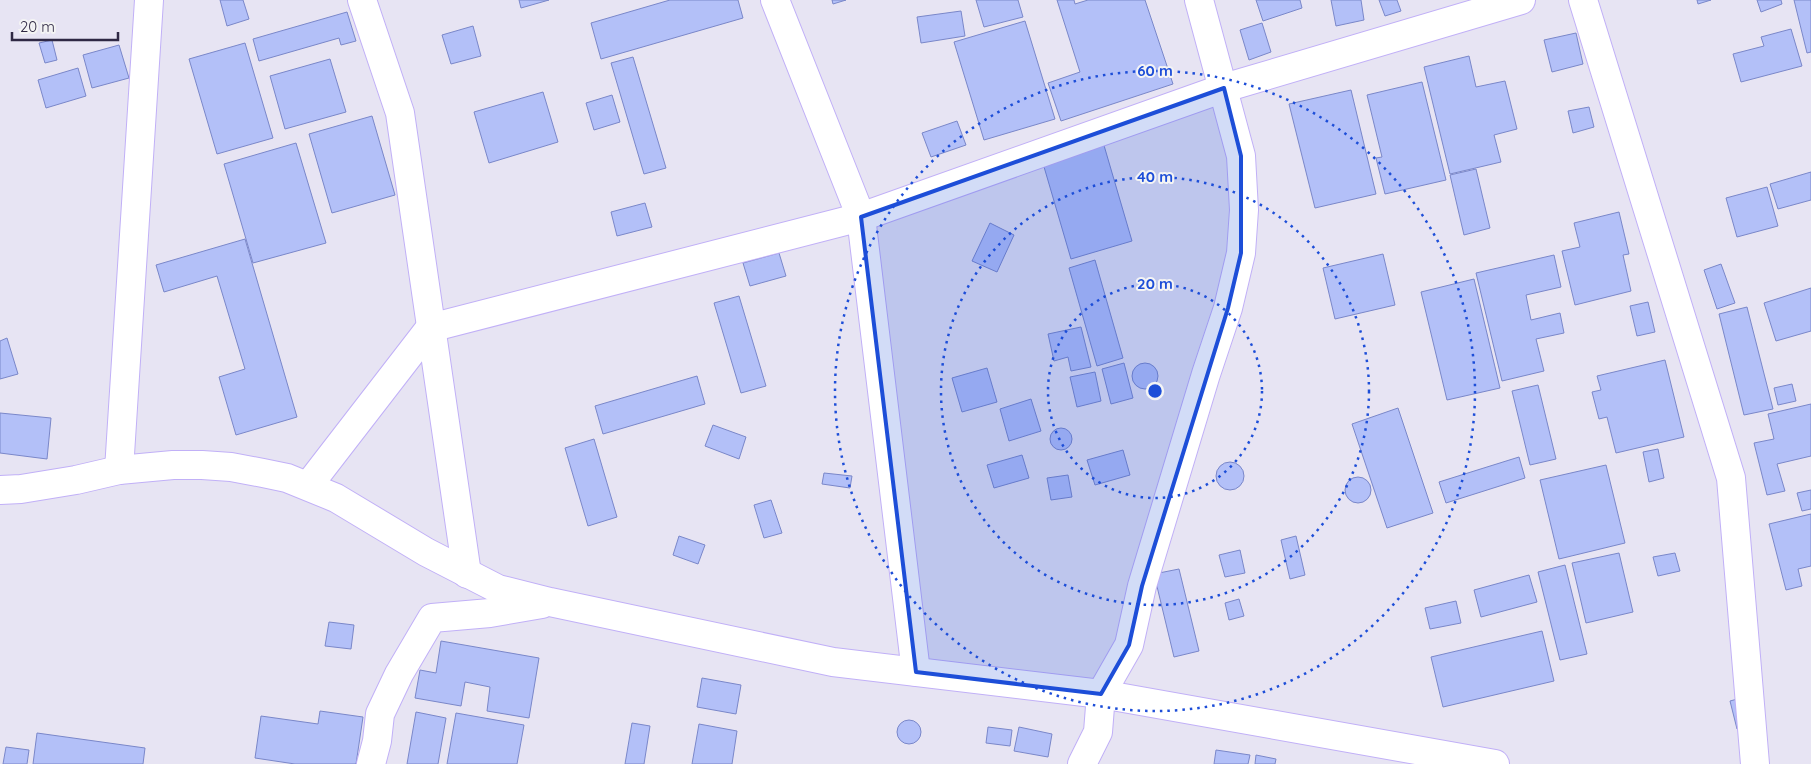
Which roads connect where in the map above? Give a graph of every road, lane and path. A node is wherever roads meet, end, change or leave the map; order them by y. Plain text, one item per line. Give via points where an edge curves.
1 (150, 0) edge
2 (362, 0) edge
3 (775, 0) edge
4 (1200, 0) edge
5 (1522, 0) edge
6 (1583, 0) edge
7 (1224, 88) junction
8 (861, 216) junction
9 (430, 328) junction
10 (120, 470) junction
11 (308, 486) junction
12 (0, 490) edge
13 (467, 574) junction
14 (550, 602) junction
15 (916, 672) junction
16 (1101, 694) junction
17 (371, 764) edge
18 (1082, 764) edge
19 (1495, 764) edge
20 (1755, 764) edge

1 - 10 street
2 - 9 street via 400,113
3 - 8 street
4 - 7 street
5 - 7 street
6 - 20 street via 1731,478
7 - 8 street
7 - 16 street via 1241,156 1244,210 1241,253 1228,308 1142,586 1129,645
8 - 9 street
8 - 15 street
9 - 11 street
9 - 13 street
10 - 11 street via 202,465 263,473
10 - 12 street via 76,480
11 - 13 street via 336,498
13 - 14 street via 498,589
14 - 15 street via 833,662
14 - 17 street via 490,613 432,618 398,674 380,714
15 - 16 street
16 - 18 street via 1098,732
16 - 19 street

